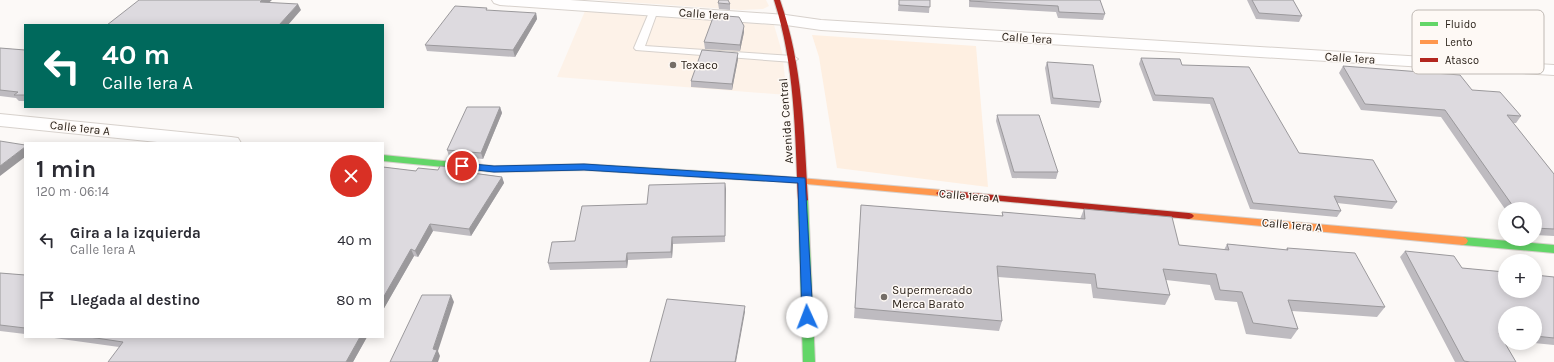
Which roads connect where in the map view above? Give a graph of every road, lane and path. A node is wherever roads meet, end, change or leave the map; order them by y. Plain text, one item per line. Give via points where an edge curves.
1 (500, 0) edge
2 (777, 0) edge
3 (654, 10) junction
4 (786, 20) junction
5 (793, 59) junction
6 (1412, 61) edge
7 (1544, 69) edge
8 (1554, 70) edge
9 (0, 120) edge
10 (221, 142) edge
11 (384, 158) edge
12 (802, 180) junction
13 (1554, 249) edge
14 (809, 362) edge

1 - 3 street, Calle 1era
2 - 4 street, Avenida Central
3 - 4 street, Calle 1era
3 - 5 lane via 639,48
4 - 5 street, Avenida Central
4 - 6 street, Calle 1era via 822,25
5 - 12 street, Avenida Central
7 - 8 street, Calle 1era
9 - 10 street, Calle 1era A
11 - 12 street, Calle 1era A via 494,169 584,167
12 - 13 street, Calle 1era A
12 - 14 street, Avenida Central

